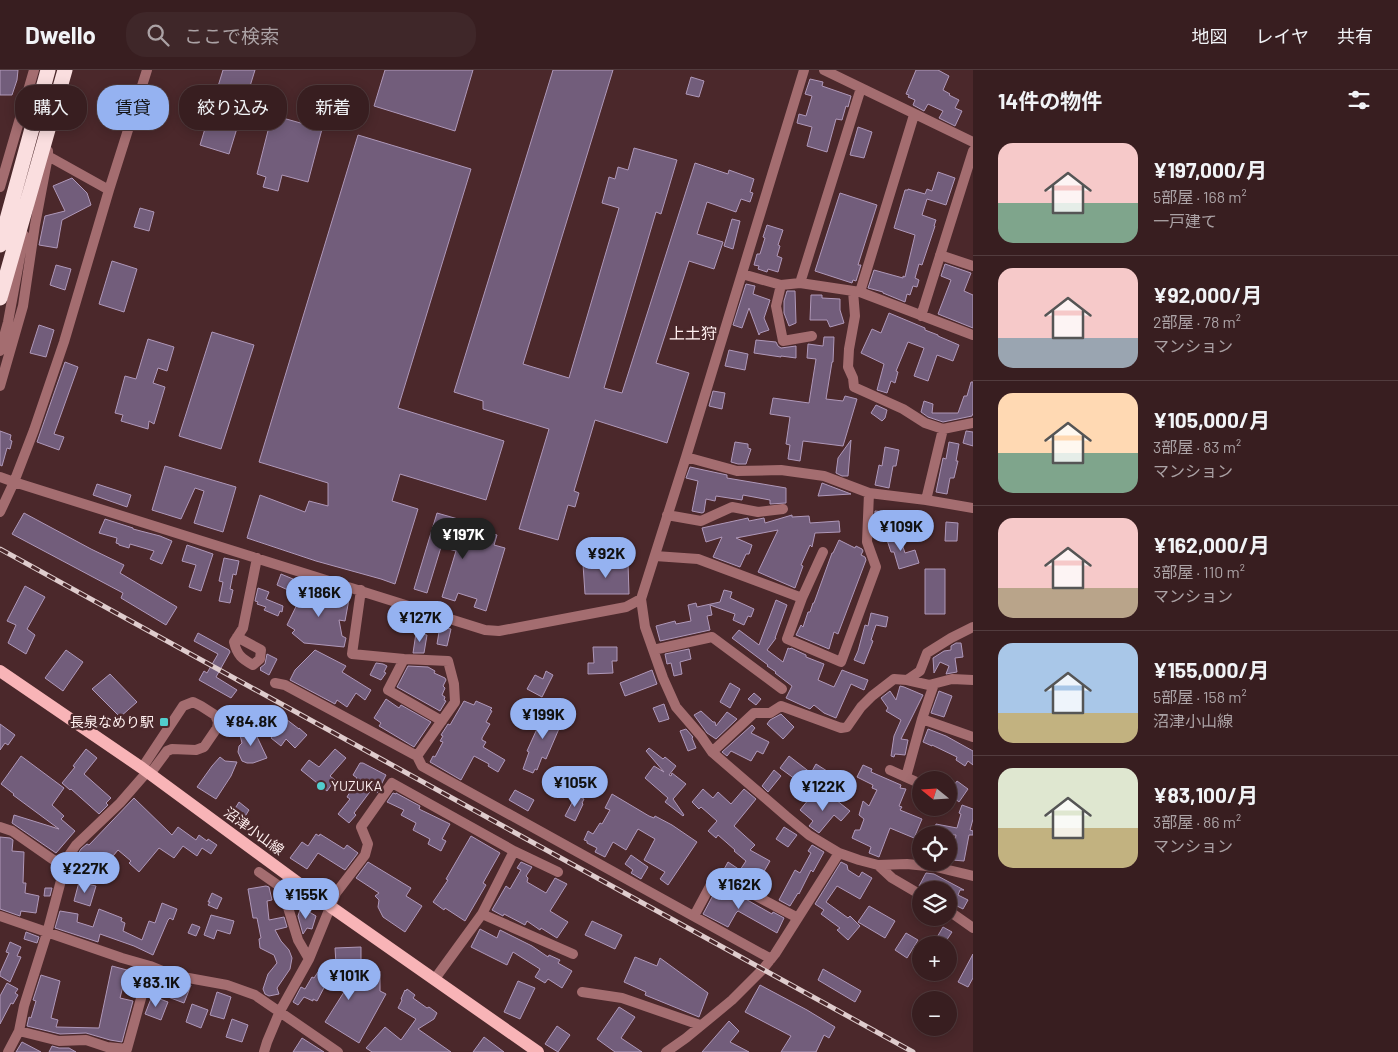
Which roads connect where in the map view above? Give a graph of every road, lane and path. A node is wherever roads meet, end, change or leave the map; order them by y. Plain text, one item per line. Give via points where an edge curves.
1 (34, 70) edge
2 (48, 70) edge
3 (58, 70) edge
4 (65, 70) edge
5 (148, 70) edge
6 (804, 70) edge
7 (824, 70) edge
8 (54, 85) edge
9 (861, 88) junction
10 (914, 115) junction
11 (44, 130) edge
12 (47, 130) edge
13 (973, 142) edge
14 (973, 151) edge
15 (48, 156) junction
16 (968, 184) edge
17 (0, 187) edge
18 (108, 190) junction
19 (0, 244) edge
20 (0, 250) edge
21 (940, 255) junction
22 (36, 259) dead end
23 (973, 266) edge
24 (742, 274) junction
25 (800, 283) junction
26 (781, 284) junction
27 (857, 292) junction
28 (0, 298) edge
29 (921, 316) junction
30 (973, 335) edge
31 (812, 336) dead end
32 (0, 351) edge
33 (0, 386) edge
34 (973, 423) edge
35 (943, 429) junction
36 (686, 457) junction
37 (0, 477) edge
38 (14, 482) junction
39 (869, 493) junction
40 (926, 500) junction
41 (973, 508) edge
42 (783, 509) dead end
43 (0, 512) edge
44 (667, 515) junction
45 (823, 552) dead end
46 (655, 556) junction
47 (257, 558) junction
48 (361, 590) junction
49 (802, 598) junction
50 (641, 599) junction
51 (973, 627) edge
52 (237, 638) dead end
53 (653, 650) junction
54 (404, 660) junction
55 (0, 671) edge
56 (907, 680) junction
57 (973, 680) edge
58 (274, 683) dead end
59 (934, 684) junction
60 (782, 689) dead end
61 (922, 719) junction
62 (442, 721) junction
63 (973, 737) edge
64 (712, 752) junction
65 (417, 756) junction
66 (890, 770) dead end
67 (146, 771) junction
68 (906, 777) junction
69 (912, 780) edge
70 (0, 827) edge
71 (514, 851) junction
72 (839, 853) junction
73 (67, 858) junction
74 (878, 865) junction
75 (259, 872) dead end
76 (558, 872) dead end
77 (972, 872) edge
78 (912, 890) edge
79 (331, 907) junction
80 (482, 914) junction
81 (0, 916) edge
82 (694, 916) junction
83 (957, 917) edge
84 (798, 918) junction
85 (973, 928) edge
86 (48, 933) junction
87 (573, 954) dead end
88 (309, 959) junction
89 (771, 959) junction
90 (150, 966) junction
91 (434, 980) junction
92 (582, 992) dead end
93 (280, 1011) junction
94 (700, 1025) junction
95 (19, 1030) junction
96 (106, 1050) edge
97 (8, 1052) edge
98 (264, 1052) edge
99 (338, 1052) edge
100 (538, 1052) edge
101 (666, 1052) edge

1 - 17 street
2 - 19 highway
3 - 8 street
4 - 28 highway
5 - 18 street
6 - 24 street
7 - 9 street
9 - 10 street
9 - 25 street
10 - 13 street
10 - 27 street
11 - 32 street
12 - 15 street
14 - 16 street
15 - 18 street
15 - 33 street via 23,306
16 - 21 street
18 - 38 street via 64,342
20 - 22 street
21 - 23 street
21 - 29 street
24 - 26 street
24 - 36 street
25 - 26 street
25 - 27 street
26 - 31 street via 776,306 783,341
27 - 29 street
27 - 35 street via 848,367 854,387
29 - 30 street
34 - 35 street
35 - 40 street
36 - 39 street via 737,471 781,470 824,476
36 - 44 street
37 - 38 street
38 - 43 street
38 - 47 street
39 - 40 street
39 - 49 street via 867,542 876,567 841,662 787,639
40 - 41 street
42 - 44 street via 758,512 732,507 700,521
44 - 46 street
45 - 49 street
46 - 49 street via 698,559
46 - 50 street
47 - 48 street
47 - 52 street via 243,628
48 - 50 street via 485,630 499,631 626,607
48 - 54 street via 352,654
50 - 53 street via 645,627
51 - 56 street via 927,653 920,671
53 - 60 street via 712,637
53 - 64 street via 676,707
54 - 62 street via 388,690
54 - 62 street via 448,661 455,702
55 - 67 main road, 沼津小山線
56 - 59 street
56 - 64 street via 894,679 872,696 847,727 841,728 780,706 770,712 754,713
57 - 59 street
58 - 65 street via 285,685
59 - 61 street
61 - 63 street
61 - 68 street
62 - 65 street
64 - 72 street via 786,816
65 - 82 street via 422,766
66 - 68 street
67 - 67 street via 183,706 193,702 215,715 217,728 204,747 167,751
67 - 73 street
67 - 79 main road, 沼津小山線
68 - 69 street
70 - 73 street via 12,831 55,860
71 - 76 street
71 - 79 street via 392,783 361,827 368,844 366,855 336,893
71 - 80 street
72 - 74 street
72 - 84 street
73 - 86 street
74 - 77 street via 907,864
74 - 78 street
75 - 88 street via 282,888 298,940
79 - 88 street
79 - 91 main road, 沼津小山線
80 - 87 street
80 - 91 street
81 - 86 street
82 - 84 street via 716,875
82 - 89 street
83 - 85 street
84 - 89 street
86 - 90 street
86 - 95 street
88 - 93 street
89 - 94 street via 737,995
90 - 93 street via 172,976 227,985 255,995
90 - 96 street via 126,1049
91 - 100 main road, 沼津小山線
92 - 94 street via 622,998
93 - 98 street
93 - 99 street
94 - 101 street
95 - 96 street via 59,1041 86,1040
95 - 97 street

